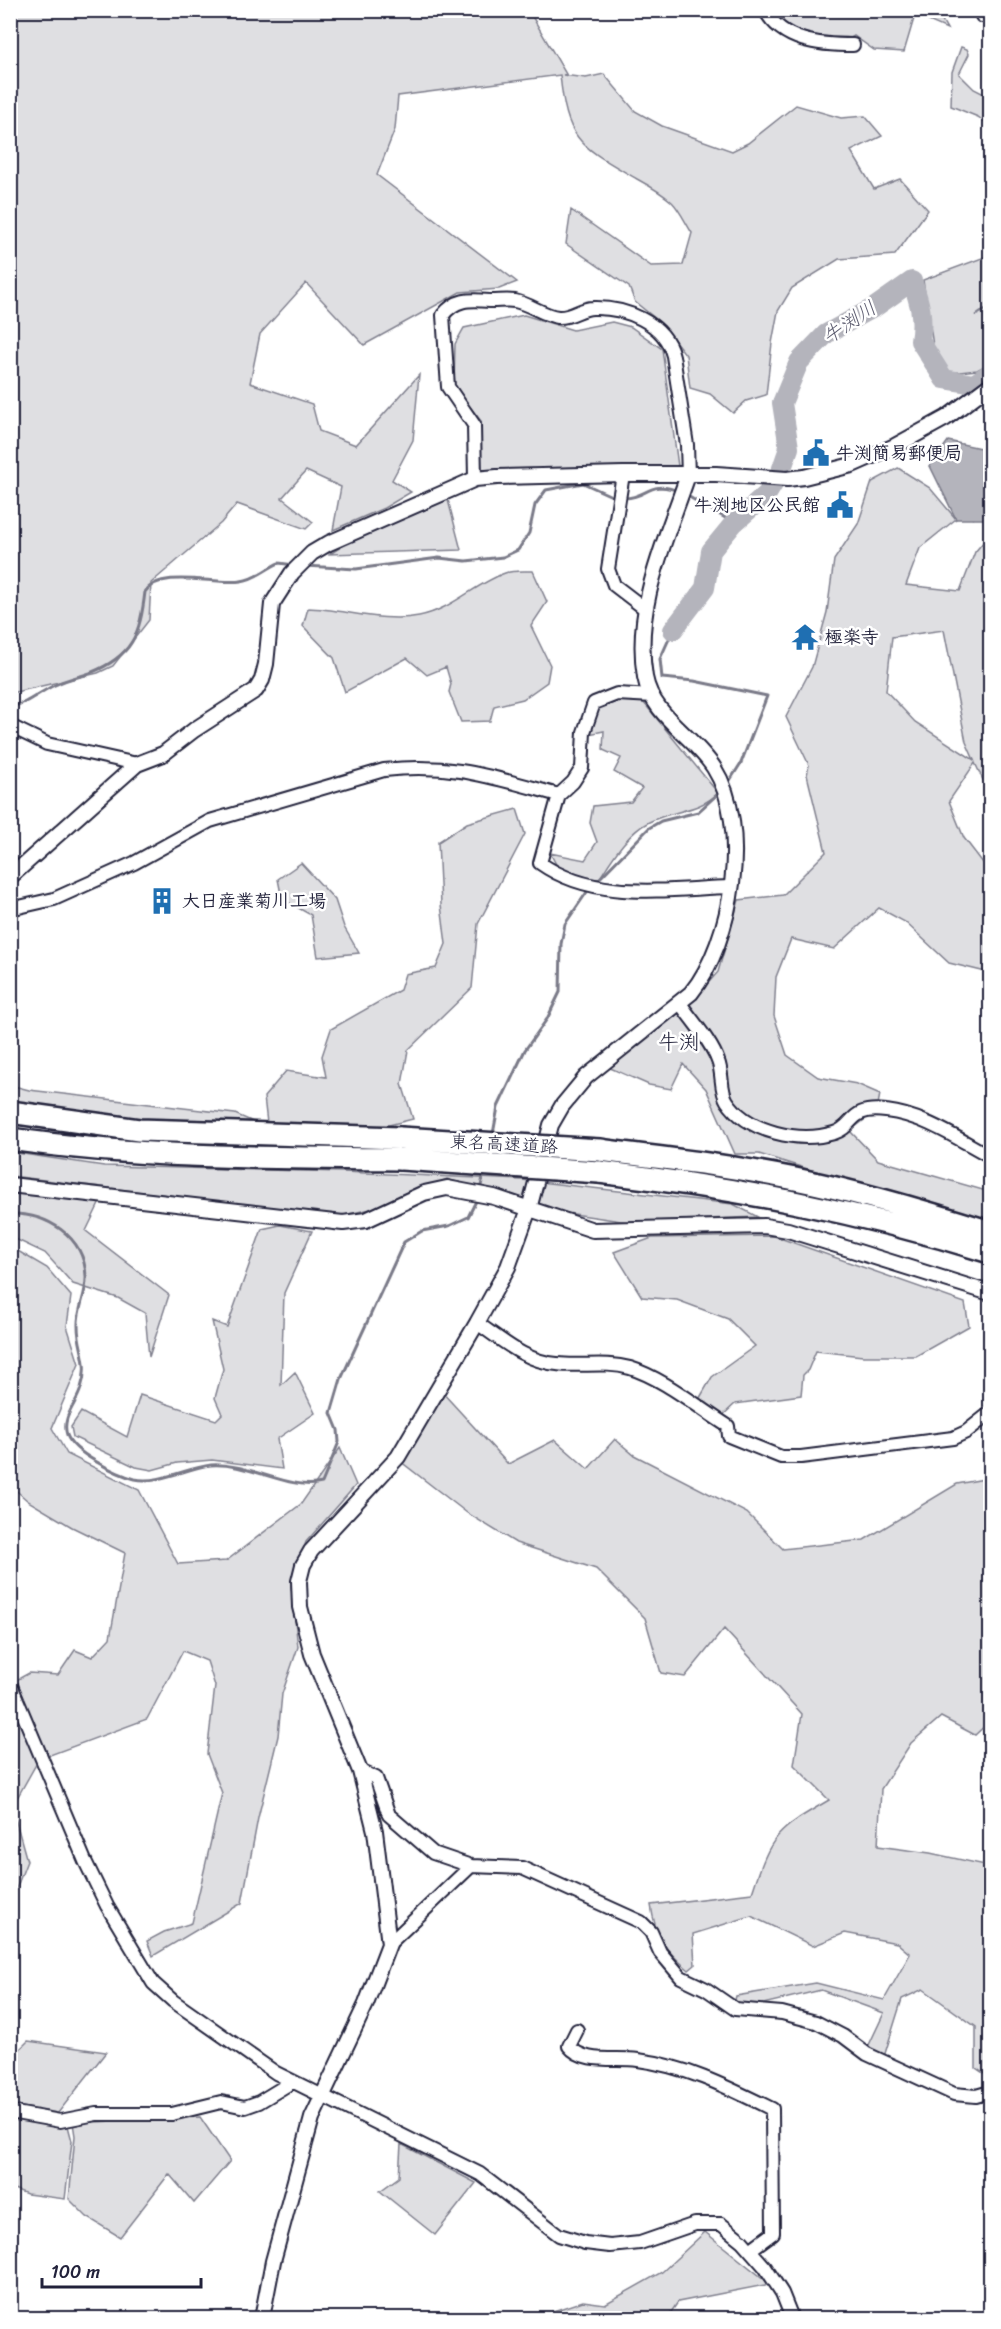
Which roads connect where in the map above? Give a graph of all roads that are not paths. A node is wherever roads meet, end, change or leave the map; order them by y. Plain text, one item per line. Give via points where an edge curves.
1 (765, 10) edge
2 (853, 45) dead end
3 (990, 385) edge
4 (623, 474) junction
5 (688, 475) junction
6 (475, 480) junction
7 (644, 608) junction
8 (653, 696) junction
9 (10, 726) edge
10 (136, 764) junction
11 (559, 795) junction
12 (10, 877) edge
13 (730, 887) junction
14 (10, 909) edge
15 (680, 1003) junction
16 (10, 1112) edge
17 (10, 1139) edge
18 (990, 1156) edge
19 (10, 1185) edge
20 (529, 1209) junction
21 (990, 1232) edge
22 (990, 1252) edge
23 (990, 1293) edge
24 (477, 1323) junction
25 (990, 1413) edge
26 (10, 1683) edge
27 (360, 1771) junction
28 (471, 1866) junction
29 (389, 1944) junction
30 (577, 2030) dead end
31 (292, 2082) junction
32 (990, 2092) edge
33 (321, 2097) junction
34 (10, 2112) edge
35 (750, 2250) junction
36 (262, 2319) edge
37 (792, 2319) edge

1 - 2 street via 783,32 810,41
3 - 5 street via 946,418 896,446 833,471 787,479
4 - 5 street
4 - 6 street
4 - 7 street via 608,569 614,585
5 - 6 street via 674,356 659,331 644,320 616,310 590,308 573,316 556,317 515,301 470,299 450,306 443,315 448,387 474,425
5 - 7 street
6 - 10 street via 354,530 312,553 292,573 272,604 266,664 256,690 163,754
7 - 8 street via 640,644 646,681
8 - 11 street via 617,694 594,703 584,732 582,768
8 - 13 street via 660,709 713,767 728,799 734,840
9 - 10 street via 47,744
10 - 12 street
11 - 13 street via 540,863 550,870 617,891
11 - 14 street via 452,768 412,766 384,770 210,821 124,868 54,898
13 - 15 street via 718,945 703,978
15 - 18 street via 718,1060 725,1100 761,1128 787,1137 836,1133 857,1113 885,1110 910,1116
15 - 20 street via 586,1077 562,1106 551,1125
16 - 21 highway, 東名高速道路, bridge via 139,1130 400,1138 600,1150 798,1179
17 - 22 highway, 東名高速道路, bridge via 212,1158 401,1159 599,1172 770,1195 852,1213
19 - 20 street via 343,1223 366,1220 424,1193 447,1188
20 - 23 street via 593,1230 765,1226 788,1230
20 - 24 street via 508,1267
24 - 25 street via 509,1347 556,1365 609,1364 632,1369 729,1426 729,1436 781,1457 953,1438
24 - 27 street via 398,1456 311,1551 303,1565 300,1607 312,1654
26 - 31 street via 85,1861 136,1959 153,1983 192,2015
27 - 28 street via 376,1778 389,1815 433,1853
27 - 29 street via 375,1831
28 - 29 street
28 - 32 street via 522,1868 641,1922 681,1977 735,2009 782,2013 816,2022 867,2054 954,2094 976,2097
29 - 33 street via 366,2004
30 - 35 street via 569,2046 585,2058 615,2057 675,2067 706,2077 772,2109 773,2233
31 - 33 street
31 - 34 street via 245,2107 220,2102 172,2114 96,2114 60,2121
33 - 35 street via 480,2174 559,2235 610,2246 640,2242 695,2224 721,2224
33 - 36 street via 273,2261
35 - 37 street via 782,2293

